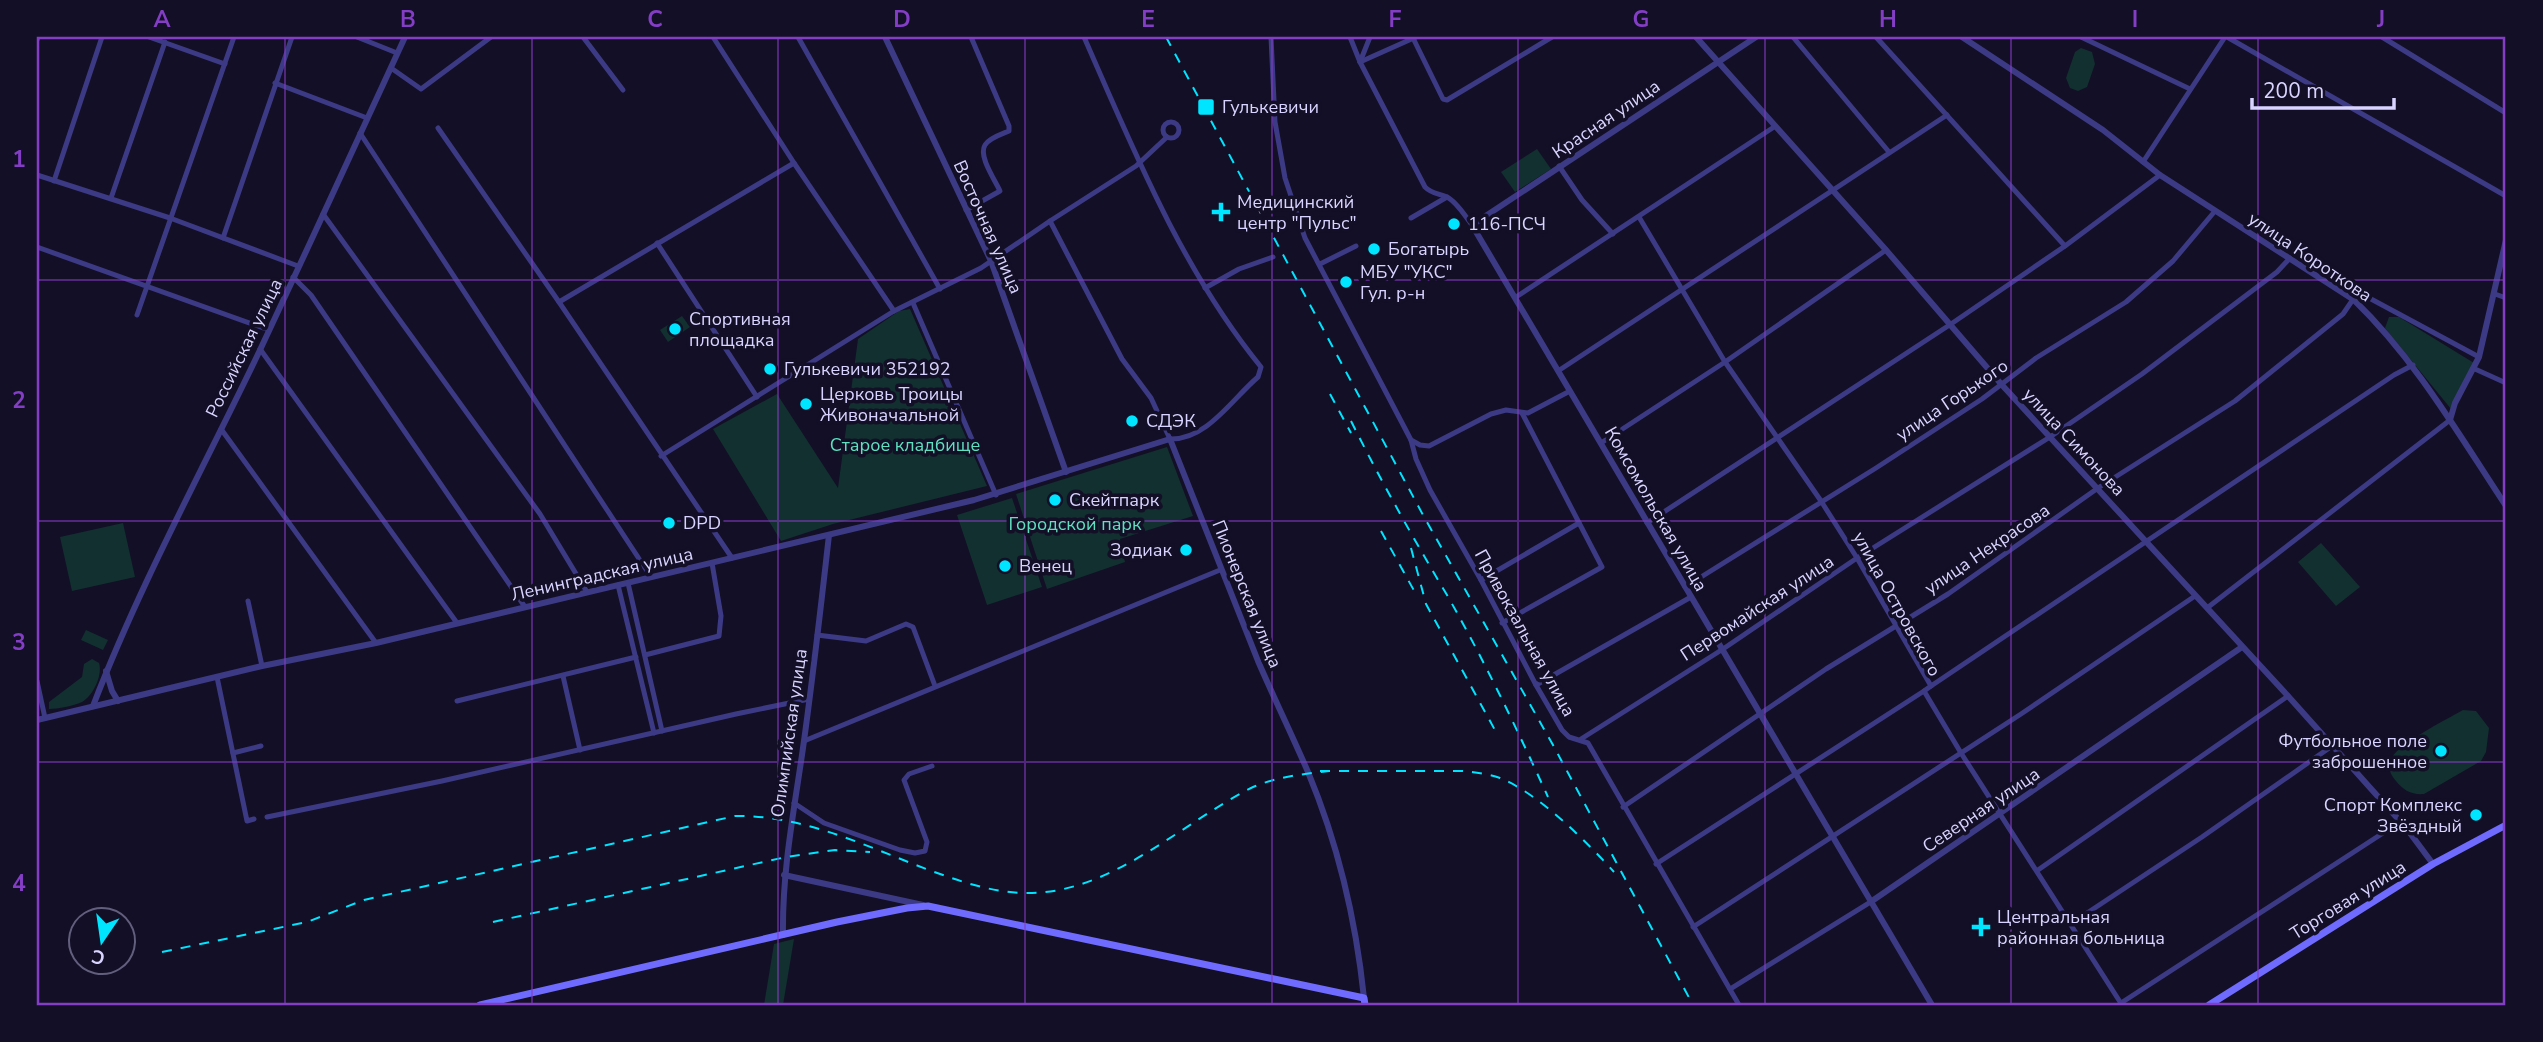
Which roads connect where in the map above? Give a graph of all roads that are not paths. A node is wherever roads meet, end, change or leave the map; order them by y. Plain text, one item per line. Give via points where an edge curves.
1 (102, 37) edge
2 (149, 37) edge
3 (234, 37) edge
4 (292, 37) edge
5 (356, 37) edge
6 (405, 37) edge
7 (491, 37) edge
8 (583, 37) edge
9 (713, 37) edge
10 (798, 37) edge
11 (885, 37) edge
12 (971, 37) edge
13 (1084, 37) edge
14 (1270, 37) edge
15 (1350, 37) edge
16 (1370, 37) edge
17 (1414, 37) edge
18 (1552, 37) edge
19 (1696, 37) edge
20 (1756, 37) edge
21 (1793, 37) edge
22 (1876, 37) edge
23 (1962, 37) edge
24 (2081, 37) edge
25 (2226, 37) edge
26 (2382, 37) edge
27 (164, 42) junction
28 (397, 54) junction
29 (1719, 61) junction
30 (1360, 62) junction
31 (225, 64) junction
32 (391, 68) junction
33 (275, 83) junction
34 (2190, 89) junction
35 (623, 90) dead end
36 (2506, 113) edge
37 (1947, 116) junction
38 (367, 118) junction
39 (1774, 127) junction
40 (438, 128) dead end
41 (360, 133) junction
42 (1167, 136) dead end
43 (1889, 152) junction
44 (1140, 162) junction
45 (2143, 162) junction
46 (794, 163) junction
47 (1559, 166) junction
48 (37, 175) edge
49 (2160, 175) junction
50 (54, 181) junction
51 (1832, 192) junction
52 (2506, 195) edge
53 (1447, 197) junction
54 (111, 198) junction
55 (966, 210) junction
56 (2215, 211) junction
57 (322, 213) junction
58 (1639, 217) junction
59 (170, 218) junction
60 (1411, 218) dead end
61 (1050, 220) junction
62 (1472, 225) junction
63 (1613, 234) junction
64 (223, 238) junction
65 (2506, 240) edge
66 (657, 243) junction
67 (1356, 246) dead end
68 (2065, 246) junction
69 (37, 247) edge
70 (1886, 250) junction
71 (1273, 257) dead end
72 (2290, 258) junction
73 (991, 261) junction
74 (1320, 264) junction
75 (298, 265) junction
76 (293, 277) junction
77 (148, 286) junction
78 (1205, 288) junction
79 (940, 289) junction
80 (1681, 290) junction
81 (2495, 295) junction
82 (1516, 297) junction
83 (2506, 298) edge
84 (2354, 300) junction
85 (559, 302) junction
86 (913, 303) junction
87 (894, 312) junction
88 (137, 315) dead end
89 (1951, 324) junction
90 (269, 330) junction
91 (260, 349) junction
92 (2479, 357) junction
93 (1724, 362) junction
94 (2413, 365) junction
95 (2474, 369) junction
96 (1559, 371) junction
97 (2506, 383) edge
98 (2002, 384) junction
99 (1570, 390) junction
100 (758, 397) junction
101 (1522, 413) junction
102 (2449, 420) junction
103 (220, 429) junction
104 (2050, 437) junction
105 (1170, 439) junction
106 (1776, 439) junction
107 (1411, 440) junction
108 (1601, 443) junction
109 (661, 456) junction
110 (1066, 472) junction
111 (2098, 488) junction
112 (996, 495) junction
113 (1821, 501) junction
114 (2506, 506) edge
115 (1579, 523) junction
116 (1647, 523) junction
117 (829, 535) junction
118 (2145, 542) junction
119 (732, 558) junction
120 (1857, 558) junction
121 (712, 563) junction
122 (1220, 570) junction
123 (651, 577) junction
124 (1481, 580) junction
125 (628, 583) junction
126 (618, 585) junction
127 (1685, 587) junction
128 (587, 592) junction
129 (2195, 596) junction
130 (1690, 597) junction
131 (248, 601) dead end
132 (526, 607) junction
133 (2207, 608) junction
134 (457, 623) junction
135 (1502, 623) junction
136 (1895, 627) junction
137 (817, 635) junction
138 (376, 643) junction
139 (2242, 647) junction
140 (1723, 649) junction
141 (645, 655) junction
142 (636, 657) junction
143 (262, 666) junction
144 (106, 671) junction
145 (563, 676) junction
146 (217, 677) junction
147 (37, 681) edge
148 (935, 685) junction
149 (1536, 685) junction
150 (1931, 686) junction
151 (1924, 691) junction
152 (2288, 696) junction
153 (809, 699) junction
154 (118, 701) junction
155 (457, 701) dead end
156 (93, 706) junction
157 (1760, 713) junction
158 (45, 718) junction
159 (37, 720) edge
160 (662, 732) junction
161 (654, 733) junction
162 (1581, 739) junction
163 (804, 741) junction
164 (261, 746) dead end
165 (2332, 746) junction
166 (580, 750) junction
167 (1961, 753) junction
168 (233, 754) junction
169 (932, 766) dead end
170 (1796, 774) junction
171 (794, 803) junction
172 (1623, 807) junction
173 (2001, 814) junction
174 (267, 817) dead end
175 (254, 819) dead end
176 (2400, 821) junction
177 (2506, 825) edge
178 (1833, 837) junction
179 (1656, 864) junction
180 (2434, 864) junction
181 (2038, 870) junction
182 (784, 875) junction
183 (1872, 901) junction
184 (928, 906) junction
185 (2072, 923) junction
186 (1693, 927) junction
187 (783, 935) junction
188 (1730, 989) junction
189 (1365, 1002) edge
190 (2122, 1004) edge
191 (480, 1005) edge
192 (1739, 1005) edge
193 (1932, 1005) edge
194 (2209, 1005) edge

1 - 50 street
2 - 27 street
3 - 31 street
4 - 33 street
5 - 28 street
6 - 28 street, Российская улица
7 - 32 street via 421,89
8 - 35 street
9 - 46 street
10 - 79 street
11 - 55 street, Восточная улица
12 - 55 street via 1009,131 983,148 1000,191
13 - 44 street
14 - 74 street, Привокзальная улица via 1273,108 1283,166 1305,238
15 - 30 street, Комсомольская улица
16 - 30 street
17 - 18 street via 1447,100
17 - 30 street
19 - 29 street, улица Симонова
20 - 29 street, Красная улица
21 - 43 street
22 - 37 street
23 - 45 street, улица Короткова via 2103,130
24 - 34 street
25 - 34 street
25 - 52 street
26 - 36 street
27 - 31 street
27 - 54 street
28 - 32 street, Российская улица
29 - 39 street, улица Симонова
29 - 47 street, Красная улица
30 - 53 street, Комсомольская улица via 1425,187
31 - 59 street
32 - 38 street, Российская улица
33 - 38 street
33 - 64 street
34 - 45 street
37 - 43 street
37 - 68 street
38 - 41 street, Российская улица
39 - 51 street, улица Симонова
39 - 58 street
40 - 85 street
41 - 57 street, Российская улица
41 - 123 street
42 - 44 street
43 - 51 street
44 - 61 street
44 - 78 street
45 - 49 street, улица Короткова
46 - 66 street
46 - 87 street
47 - 62 street, Красная улица
47 - 63 street
48 - 50 street
49 - 56 street, улица Короткова
49 - 68 street
50 - 54 street
51 - 70 street, улица Симонова
51 - 80 street
53 - 60 street
53 - 62 street, Комсомольская улица
54 - 59 street
55 - 73 street, Восточная улица
56 - 72 street, улица Короткова
56 - 98 street, улица Горького via 2173,261 2126,302
57 - 75 street, Российская улица
57 - 128 street via 540,514
58 - 63 street
58 - 80 street, улица Островского
59 - 64 street
59 - 77 street
61 - 73 street
61 - 105 street, Пионерская улица via 1122,359 1151,398
62 - 82 street, Комсомольская улица
63 - 82 street
64 - 75 street
65 - 81 street
66 - 85 street
66 - 100 street
67 - 74 street
68 - 89 street
69 - 77 street
70 - 89 street, улица Симонова
70 - 93 street
71 - 78 street via 1238,269
72 - 84 street, улица Короткова
72 - 104 street, Первомайская улица via 2142,374
73 - 79 street
73 - 110 street, Восточная улица
74 - 107 street, Привокзальная улица
75 - 76 street, Российская улица
76 - 90 street, Российская улица
76 - 132 street via 311,295
77 - 88 street
77 - 90 street
78 - 105 street via 1262,370 1199,432
79 - 86 street
80 - 93 street, улица Островского
80 - 96 street
81 - 83 street
81 - 92 street
82 - 96 street, Комсомольская улица
84 - 92 street via 2358,292 2367,296
84 - 94 street, улица Короткова
84 - 111 street, улица Некрасова via 2324,331 2235,401
85 - 109 street
86 - 87 street
86 - 112 street
87 - 100 street
89 - 98 street, улица Симонова
89 - 106 street
90 - 91 street, Российская улица
91 - 103 street, Российская улица
91 - 134 street
92 - 95 street
93 - 106 street, улица Островского
93 - 108 street
94 - 102 street, улица Короткова
94 - 118 street
95 - 97 street
95 - 102 street
96 - 99 street, Комсомольская улица
98 - 104 street, улица Симонова
98 - 113 street, улица Горького
99 - 101 street
99 - 108 street, Комсомольская улица
100 - 109 street
101 - 107 street via 1506,410 1491,414 1429,446
101 - 115 street
102 - 114 street, улица Короткова
102 - 133 street
103 - 138 street
103 - 144 street, Российская улица
104 - 111 street, улица Симонова
104 - 120 street, Первомайская улица
105 - 110 street, Ленинградская улица
105 - 122 street, Пионерская улица
106 - 113 street, улица Островского
106 - 116 street
107 - 124 street, Привокзальная улица via 1430,490
108 - 116 street, Комсомольская улица
109 - 119 street
110 - 112 street, Ленинградская улица
111 - 118 street, улица Симонова
111 - 136 street, улица Некрасова via 2001,559
112 - 117 street, Ленинградская улица
113 - 120 street, улица Островского
113 - 127 street, улица Горького
115 - 124 street
115 - 135 street via 1602,567
116 - 127 street, Комсомольская улица
117 - 119 street, Ленинградская улица
117 - 137 street, Олимпийская улица
118 - 129 street, улица Симонова
118 - 150 street
119 - 121 street, Ленинградская улица
120 - 136 street, улица Островского
120 - 140 street, Первомайская улица
121 - 123 street, Ленинградская улица
121 - 141 street via 721,616 719,636
122 - 148 street
122 - 189 street, Пионерская улица via 1329,829 1343,875
123 - 125 street, Ленинградская улица
124 - 135 street, Привокзальная улица
125 - 126 street, Ленинградская улица
125 - 141 street
126 - 128 street, Ленинградская улица
126 - 142 street
127 - 130 street, Комсомольская улица
128 - 132 street, Ленинградская улица
129 - 133 street, улица Симонова
129 - 167 street
130 - 140 street, Комсомольская улица
130 - 149 street
131 - 143 street
132 - 134 street, Ленинградская улица
133 - 139 street, улица Симонова
134 - 138 street, Ленинградская улица
135 - 149 street, Привокзальная улица
136 - 150 street, улица Островского
136 - 157 street, улица Некрасова
137 - 148 street via 866,641 906,624 913,627
137 - 153 street, Олимпийская улица
138 - 143 street, Ленинградская улица
139 - 152 street, улица Симонова
139 - 173 street, Северная улица
140 - 157 street, Комсомольская улица
140 - 162 street, Первомайская улица
141 - 160 street
142 - 145 street
142 - 161 street
143 - 146 street, Ленинградская улица
144 - 154 street
144 - 156 street, Российская улица
145 - 155 street
145 - 166 street
146 - 154 street, Ленинградская улица
146 - 168 street
147 - 158 street
148 - 163 street
149 - 162 street, Привокзальная улица via 1562,730
150 - 151 street, улица Островского
151 - 167 street, улица Островского
151 - 170 street
152 - 165 street, улица Симонова
152 - 181 street
153 - 160 street
153 - 163 street, Олимпийская улица
154 - 156 street, Ленинградская улица
156 - 158 street, Ленинградская улица
157 - 170 street, Комсомольская улица
157 - 172 street, улица Некрасова
158 - 159 street, Ленинградская улица
160 - 161 street
161 - 166 street
162 - 172 street, Привокзальная улица via 1588,743
163 - 171 street, Олимпийская улица
164 - 168 street
165 - 176 street, улица Симонова
165 - 185 street
166 - 174 street
167 - 173 street, улица Островского
167 - 178 street
168 - 175 street via 247,821
169 - 171 street via 904,780 927,842 925,850 915,853 824,823
170 - 178 street, Комсомольская улица
170 - 179 street
171 - 182 street, Олимпийская улица
172 - 179 street, Привокзальная улица
173 - 181 street, улица Островского
173 - 183 street, Северная улица
176 - 180 street, улица Симонова
176 - 190 street
177 - 180 main road, Торговая улица
178 - 183 street, Комсомольская улица
178 - 186 street
179 - 186 street, Привокзальная улица
180 - 194 main road, Торговая улица
181 - 185 street, улица Островского
182 - 184 street
182 - 187 street, Олимпийская улица
183 - 188 street, Северная улица
183 - 193 street, Комсомольская улица
184 - 187 main road
184 - 189 main road
185 - 190 street, улица Островского
186 - 188 street, Привокзальная улица
187 - 191 main road
188 - 192 street, Привокзальная улица

